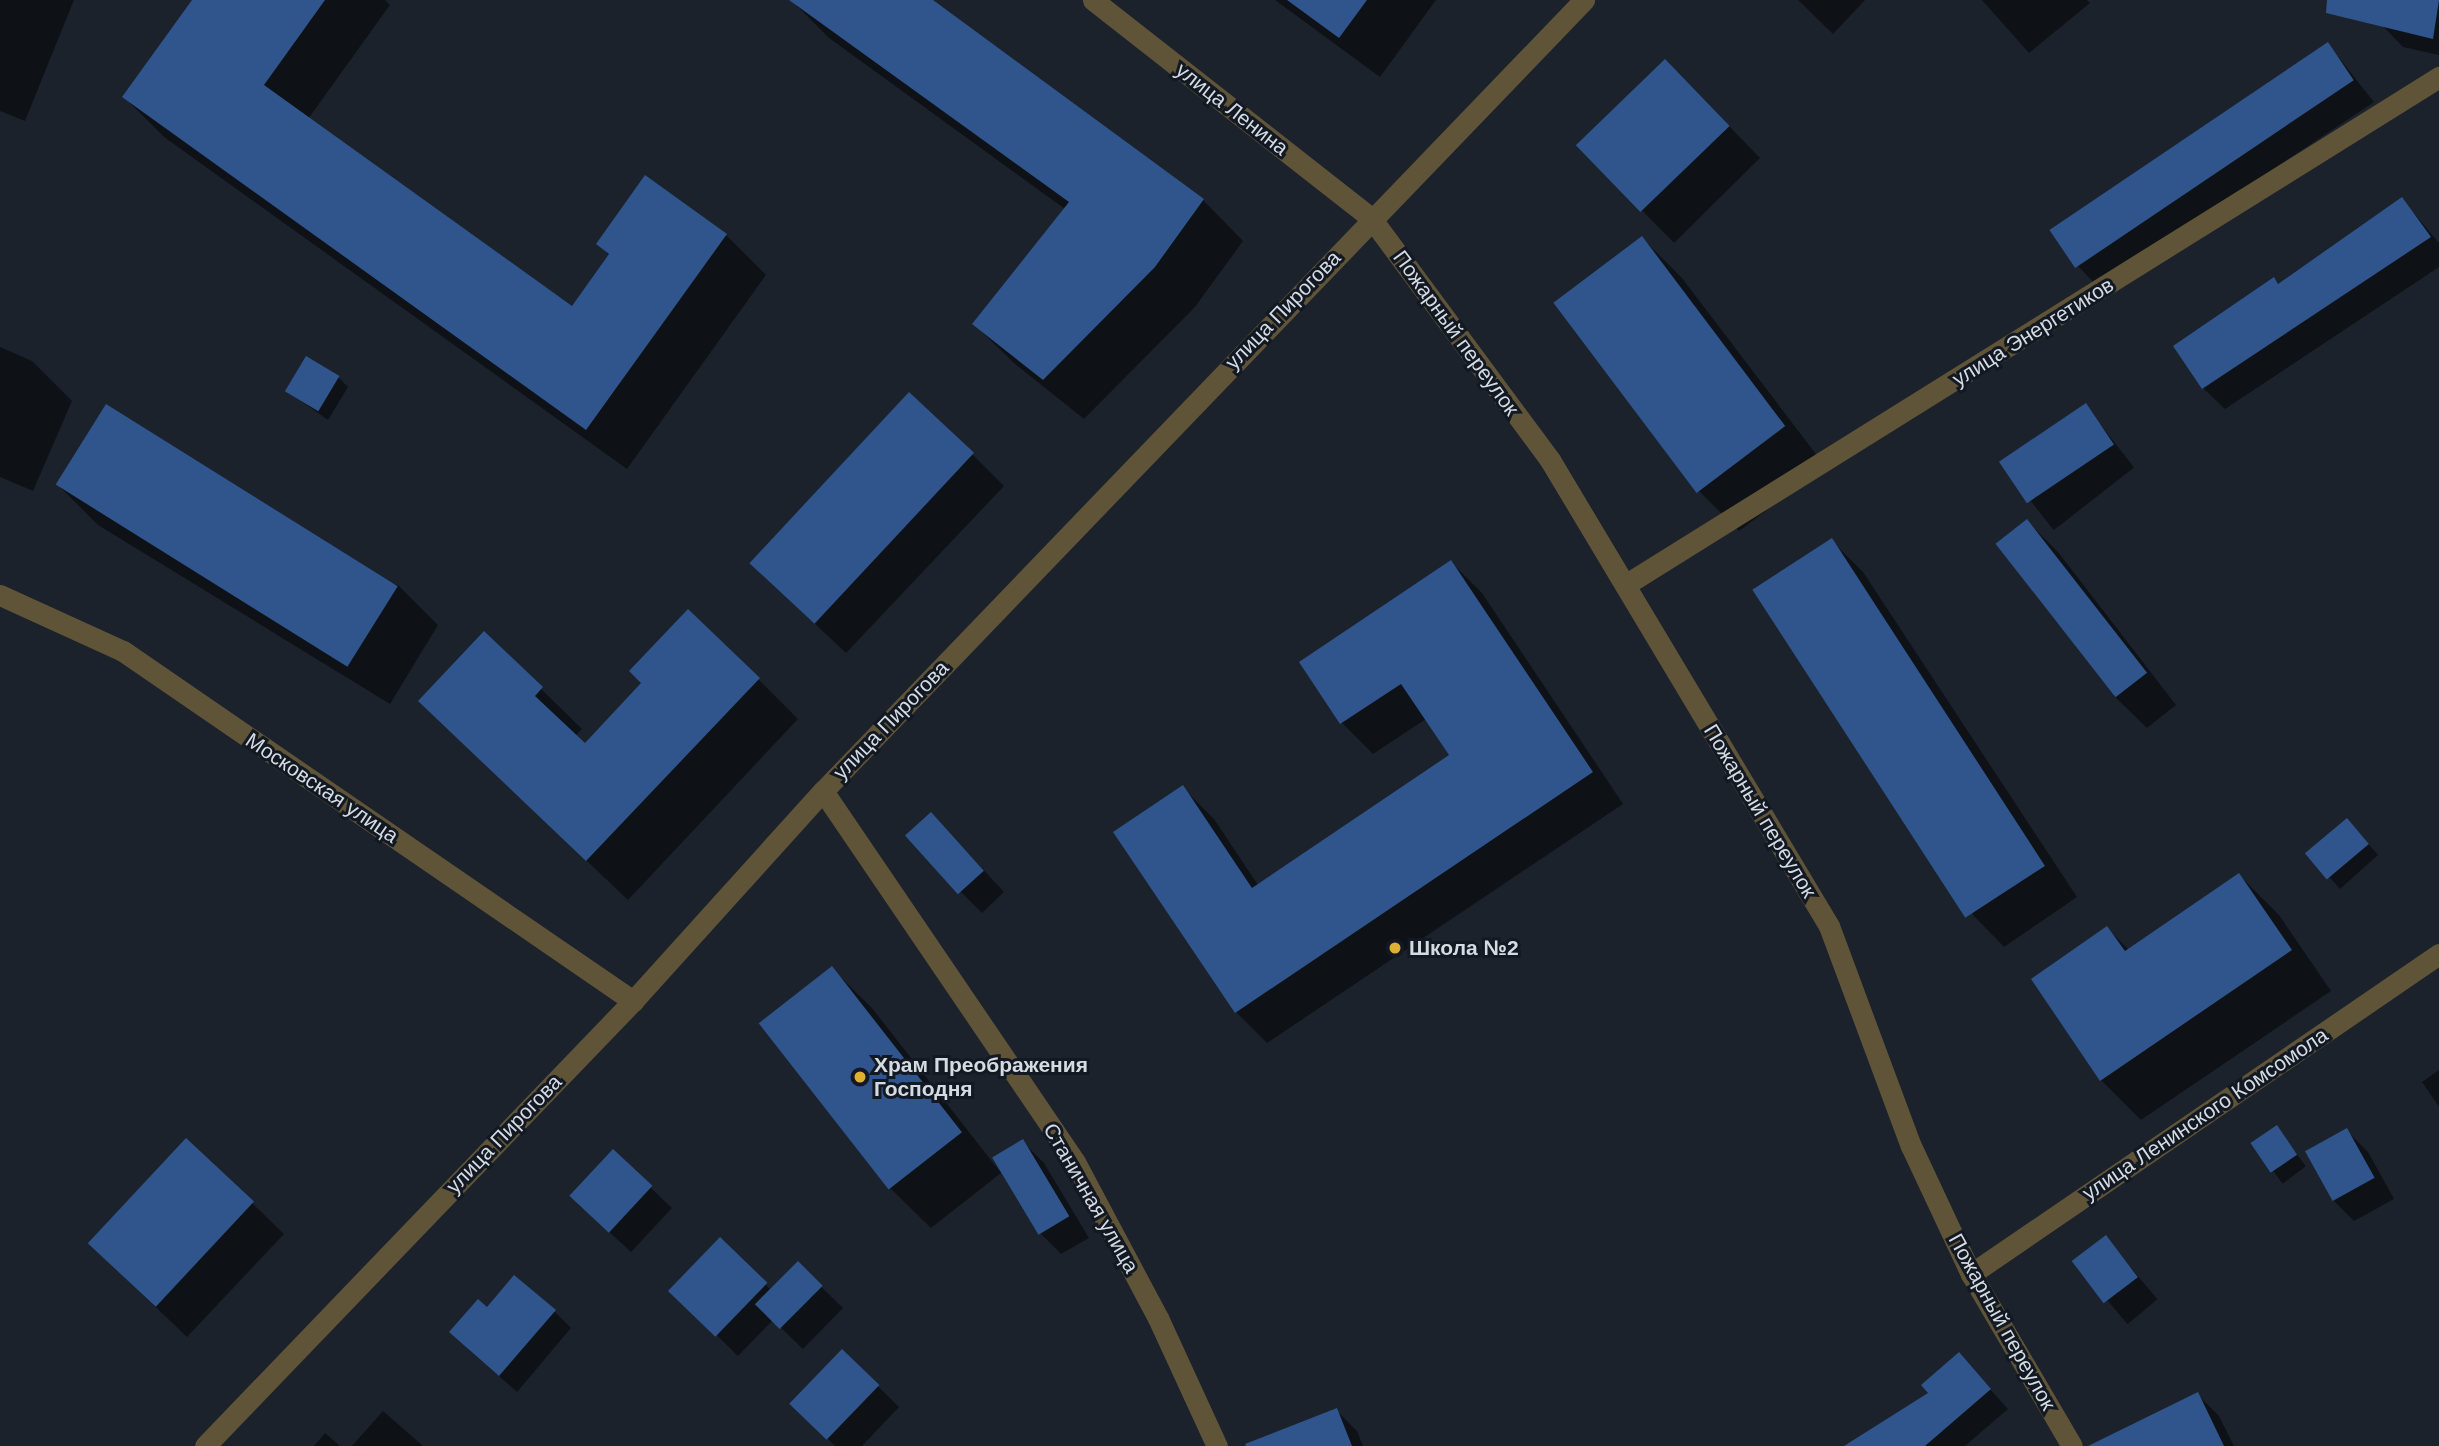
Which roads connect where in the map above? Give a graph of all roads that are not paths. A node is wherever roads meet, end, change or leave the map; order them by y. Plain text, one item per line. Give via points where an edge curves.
1 (1093, 0) edge
2 (1584, 0) edge
3 (2439, 77) edge
4 (1371, 218) junction
5 (1625, 585) junction
6 (0, 595) edge
7 (823, 791) junction
8 (2439, 954) edge
9 (633, 1001) junction
10 (1970, 1274) junction
11 (205, 1446) edge
12 (1217, 1446) edge
13 (2072, 1446) edge

1 - 4 street, улица Ленина
2 - 4 street, улица Пирогова
3 - 5 street, улица Энергетиков
4 - 5 street, Пожарный переулок via 1550,460
4 - 7 street, улица Пирогова
5 - 10 street, Пожарный переулок via 1829,926 1911,1146
6 - 9 street, Московская улица via 123,651
7 - 9 street, улица Пирогова
7 - 12 street, Станичная улица via 1075,1161 1158,1318
8 - 10 street, улица Ленинского Комсомола
9 - 11 street, улица Пирогова
10 - 13 street, Пожарный переулок

